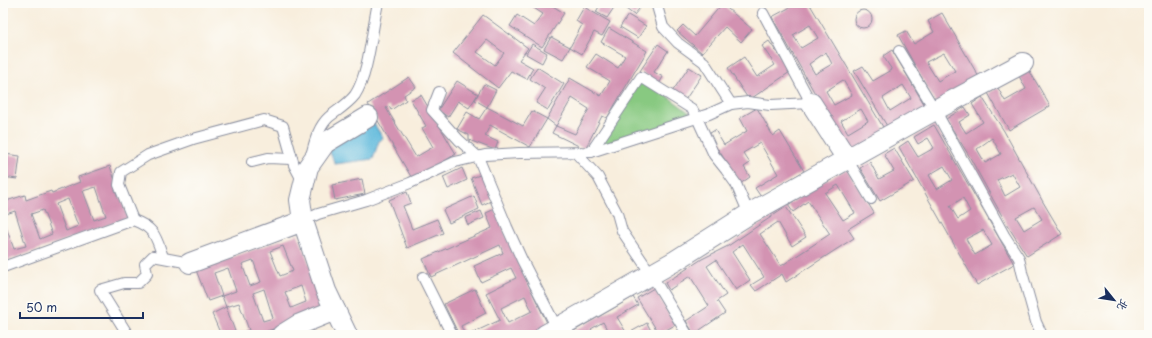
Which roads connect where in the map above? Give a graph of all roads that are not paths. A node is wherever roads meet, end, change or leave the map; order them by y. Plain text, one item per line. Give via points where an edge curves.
1 (378, 3) edge
2 (657, 6) dead end
3 (763, 13) dead end
4 (899, 51) dead end
5 (1024, 62) dead end
6 (439, 92) dead end
7 (811, 103) junction
8 (731, 104) junction
9 (935, 110) junction
10 (368, 117) dead end
11 (697, 118) junction
12 (591, 152) junction
13 (576, 153) junction
14 (478, 157) junction
15 (846, 159) junction
16 (252, 162) dead end
17 (301, 170) junction
18 (870, 199) dead end
19 (749, 214) junction
20 (133, 220) junction
21 (303, 221) junction
22 (163, 257) junction
23 (190, 263) joint
24 (3, 267) edge
25 (651, 274) junction
26 (423, 277) dead end
27 (336, 310) junction
28 (551, 332) edge
29 (687, 334) dead end
30 (128, 335) edge
31 (282, 335) edge
32 (347, 335) edge
33 (452, 335) edge
34 (1042, 335) edge

1 - 17 lane via 361,81 354,95 328,118
2 - 8 lane via 663,27 678,43 704,62
3 - 7 lane
4 - 9 lane
5 - 9 street
6 - 14 lane via 432,110
7 - 8 lane
7 - 15 street
8 - 11 lane
9 - 15 street
9 - 34 lane via 1019,258 1036,322
10 - 17 street via 325,143
11 - 12 lane
11 - 12 lane via 692,109 641,77
11 - 19 lane via 714,155 736,184
12 - 13 lane
13 - 14 lane via 519,153
13 - 25 lane via 598,177 617,213 622,231
14 - 21 lane via 455,162 396,189
14 - 28 lane
15 - 18 lane
15 - 19 street
16 - 17 lane via 268,158
17 - 20 lane via 283,126 264,120 193,139 148,155 121,172 119,186
17 - 21 street via 300,200
19 - 25 street
20 - 22 lane via 145,224 155,236
20 - 24 lane
21 - 23 street
21 - 27 street via 326,290
22 - 23 lane
22 - 30 lane via 153,256 145,264 147,274 138,283 124,283 100,290
25 - 28 street
25 - 29 lane
26 - 33 lane
27 - 31 street via 298,325
27 - 32 street

